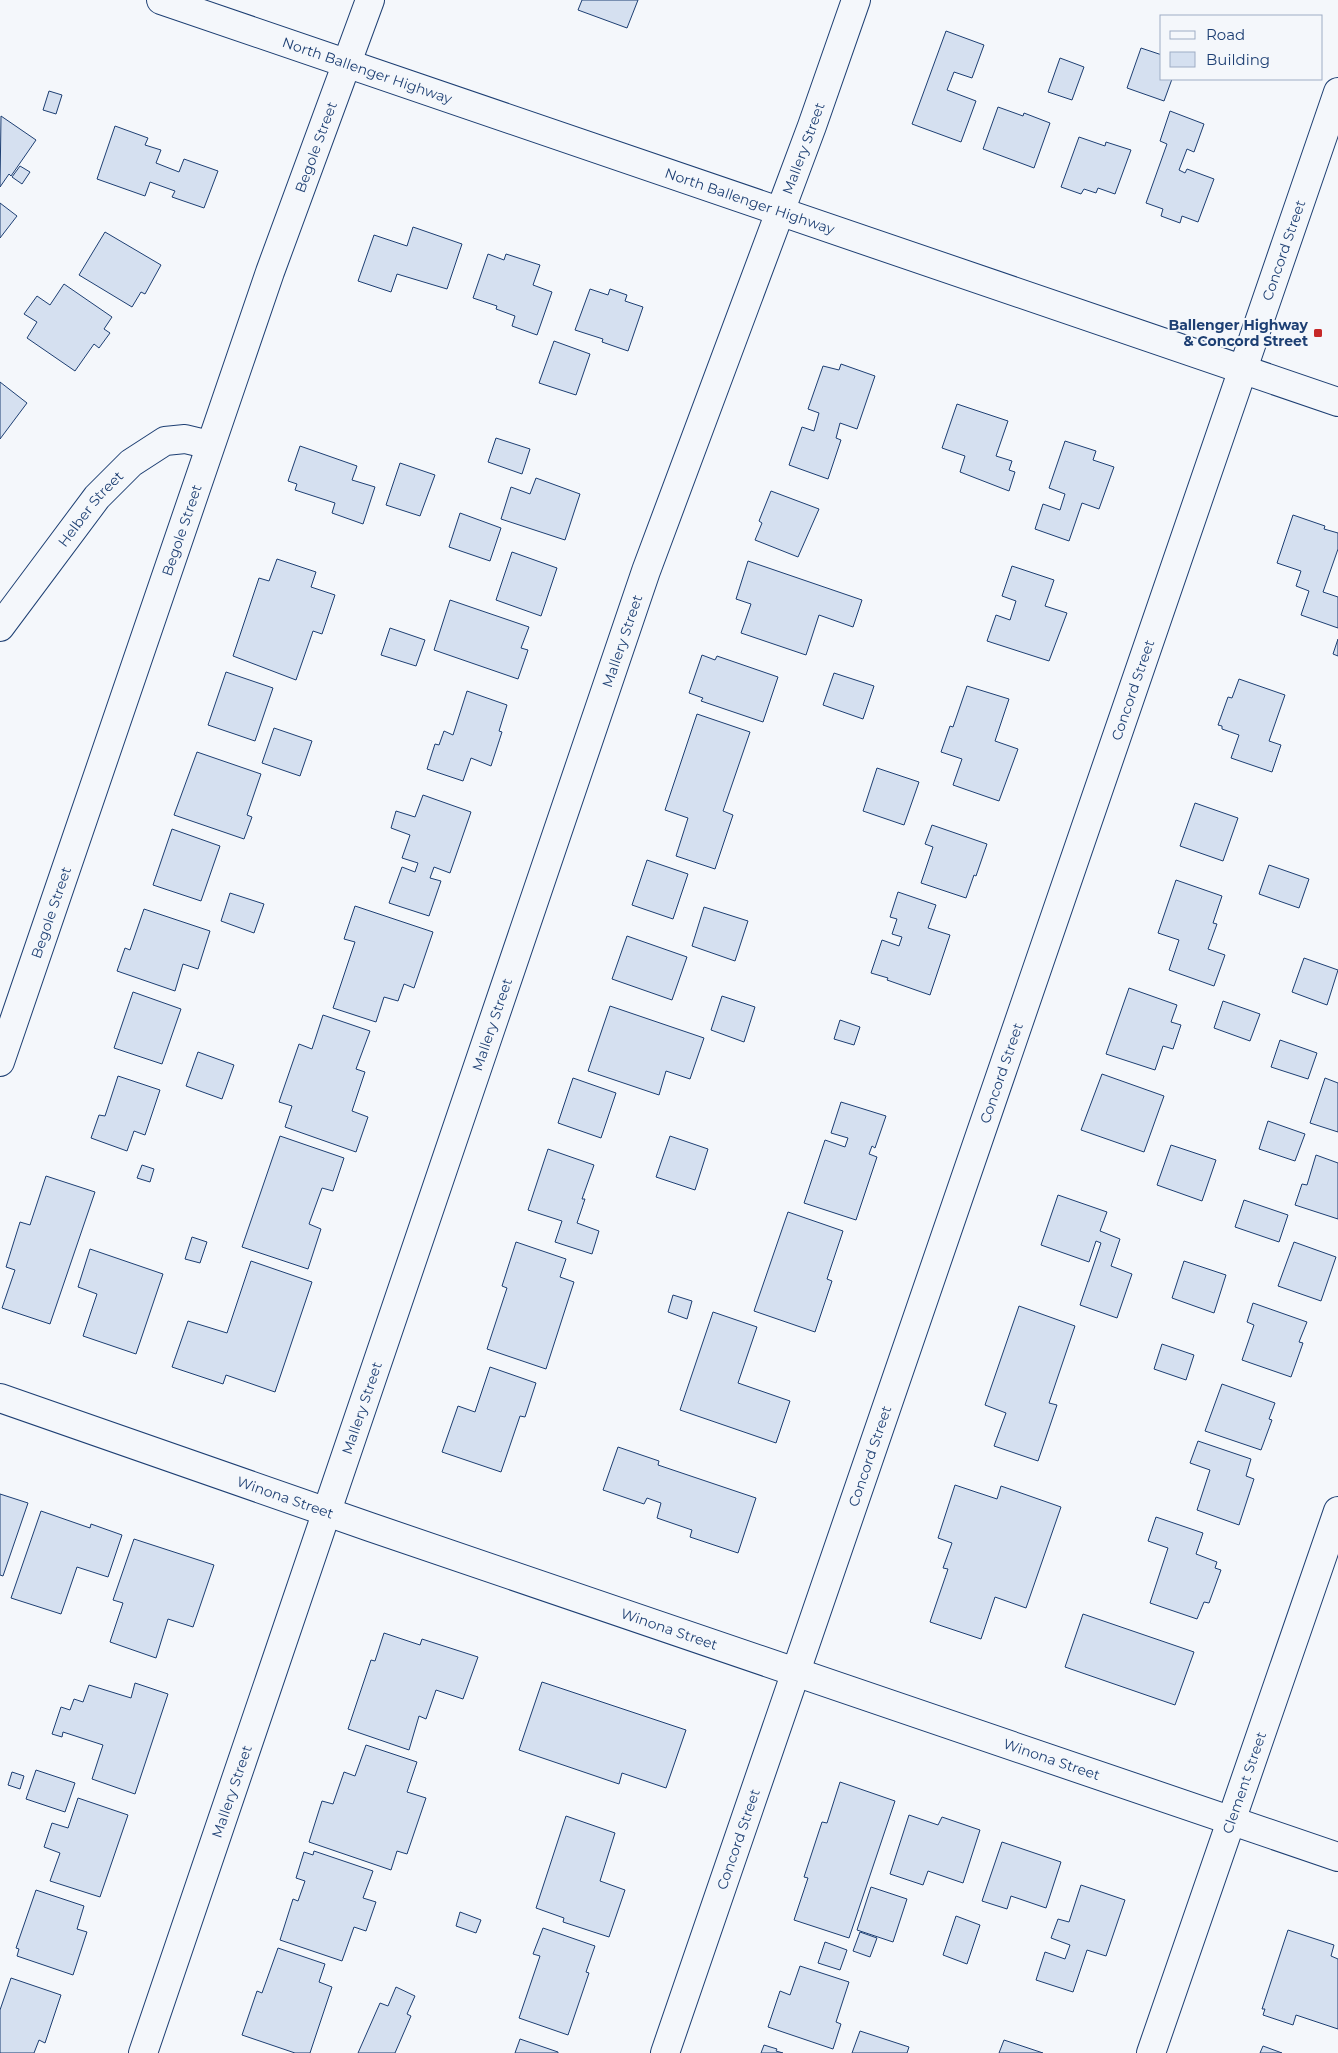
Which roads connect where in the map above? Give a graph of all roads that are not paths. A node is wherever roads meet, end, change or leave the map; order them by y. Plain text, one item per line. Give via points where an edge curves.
1 (161, 0) edge
2 (370, 0) edge
3 (856, 0) edge
4 (347, 63) junction
5 (1338, 92) edge
6 (779, 211) junction
7 (1243, 370) junction
8 (1338, 402) edge
9 (210, 445) junction
10 (0, 627) edge
11 (0, 1062) edge
12 (0, 1398) edge
13 (1338, 1511) edge
14 (327, 1512) junction
15 (796, 1672) junction
16 (1231, 1820) junction
17 (1338, 1857) edge
18 (143, 2053) edge
19 (665, 2053) edge
20 (1151, 2053) edge

1 - 4 street, North Ballenger Highway
2 - 4 street, Begole Street
3 - 6 street, Mallery Street
4 - 6 street, North Ballenger Highway
4 - 9 street, Begole Street
5 - 7 street, Concord Street
6 - 7 street, North Ballenger Highway
6 - 14 street, Mallery Street via 646,571
7 - 8 street, North Ballenger Highway
7 - 15 street, Concord Street
9 - 10 street, Helber Street via 185,439 165,441 131,463 97,497
9 - 11 street, Begole Street
12 - 14 street, Winona Street
13 - 16 street, Clement Street
14 - 15 street, Winona Street
14 - 18 street, Mallery Street
15 - 16 street, Winona Street
15 - 19 street, Concord Street
16 - 17 street, Winona Street
16 - 20 street, Clement Street

